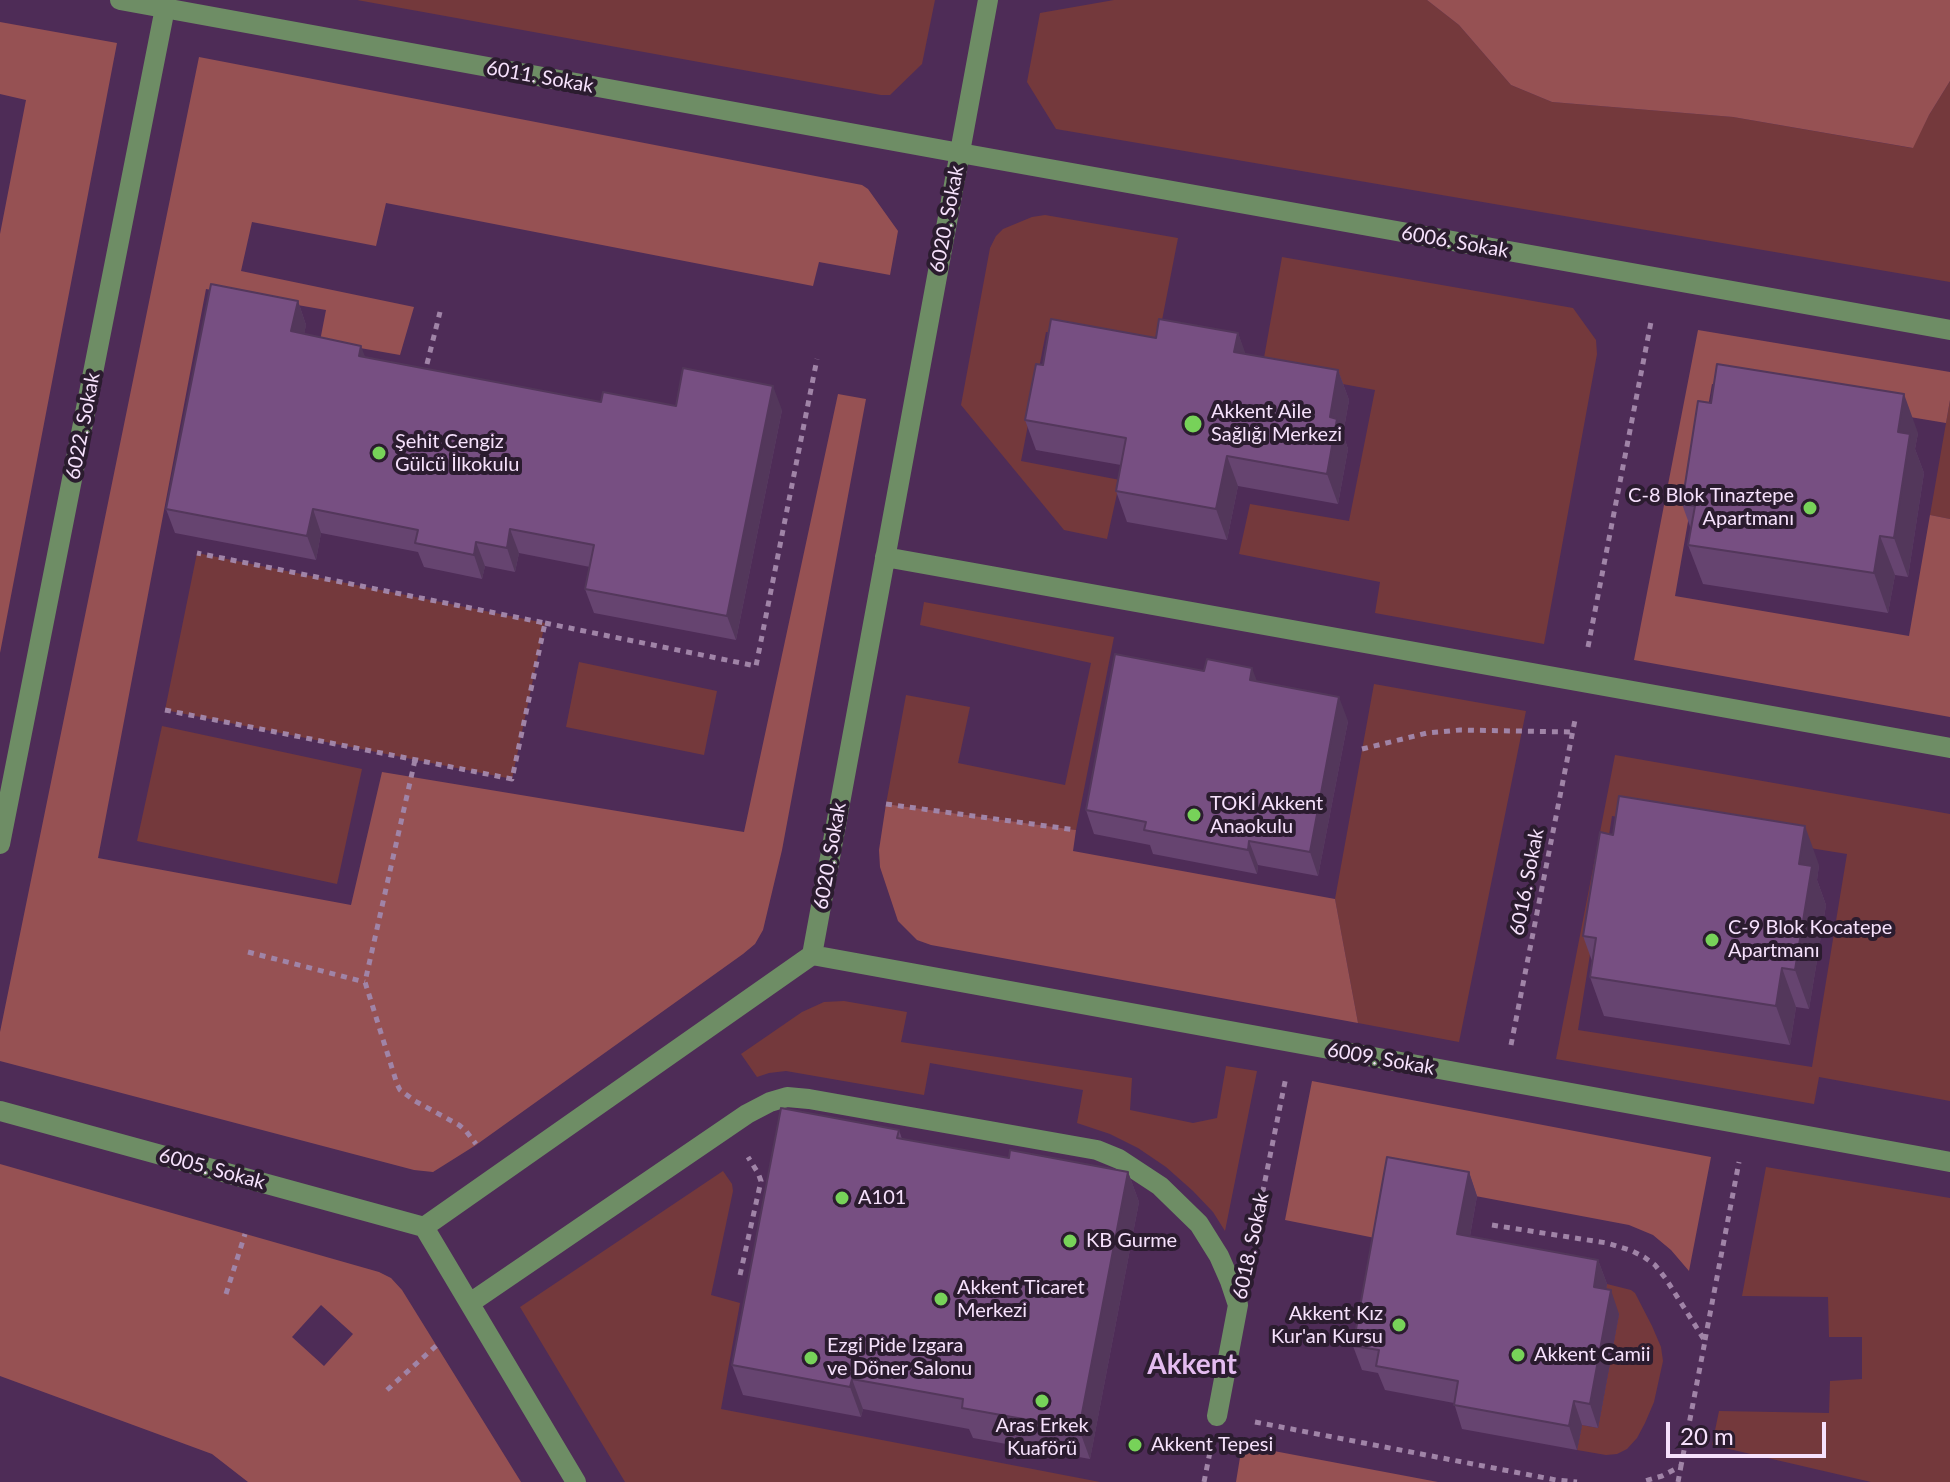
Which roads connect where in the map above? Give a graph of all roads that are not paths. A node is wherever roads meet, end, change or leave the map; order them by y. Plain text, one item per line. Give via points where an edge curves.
1 (120, 0) edge
2 (988, 0) edge
3 (165, 8) junction
4 (960, 153) junction
5 (1950, 330) edge
6 (885, 557) junction
7 (1950, 748) edge
8 (0, 844) edge
9 (812, 955) junction
10 (0, 1111) edge
11 (1950, 1162) edge
12 (424, 1227) junction
13 (470, 1303) junction
14 (1217, 1416) road end
15 (576, 1482) edge

1 - 3 street, 6011. Sokak
2 - 4 street, 6020. Sokak
3 - 4 street, 6011. Sokak
3 - 8 street, 6022. Sokak
4 - 5 street, 6006. Sokak
4 - 6 street, 6020. Sokak
6 - 7 street
6 - 9 street, 6020. Sokak
9 - 11 street, 6009. Sokak
9 - 12 street
10 - 12 street, 6005. Sokak
12 - 13 street
13 - 14 street, 6018. Sokak via 747,1114 787,1097 809,1099 1097,1150 1160,1186 1199,1224 1219,1256 1238,1305
13 - 15 street

